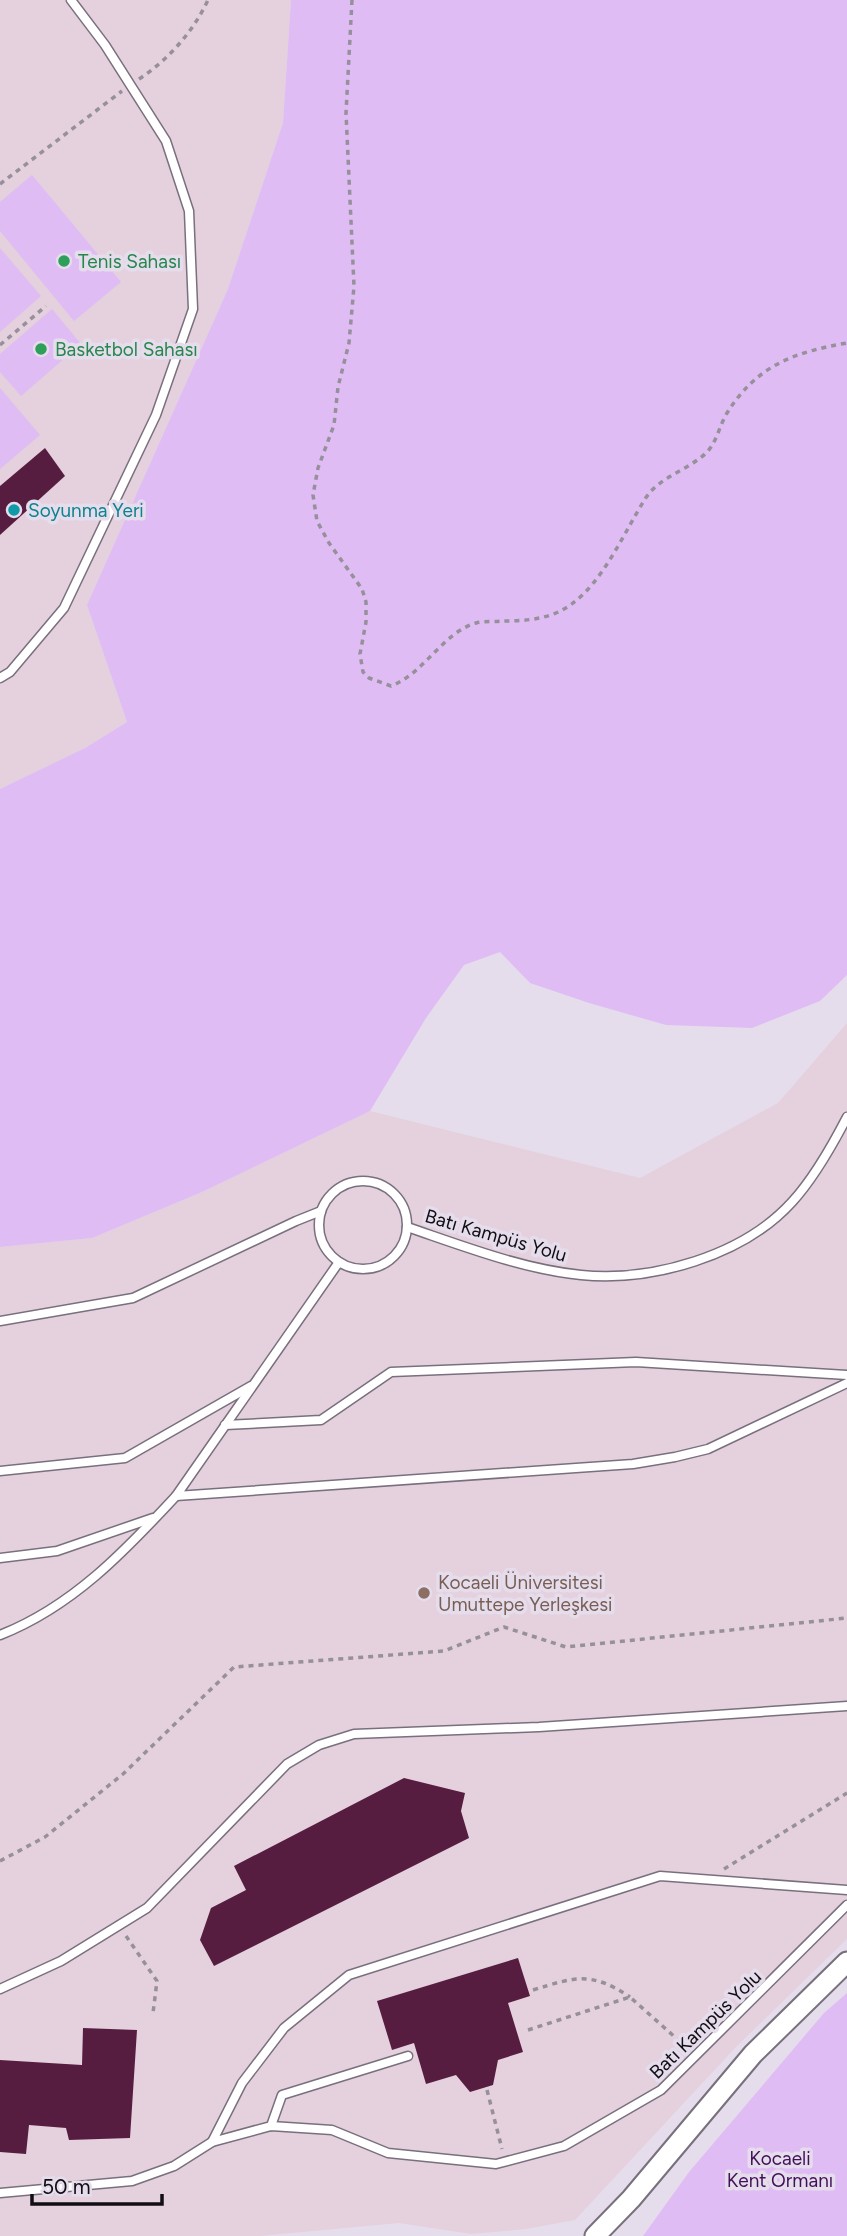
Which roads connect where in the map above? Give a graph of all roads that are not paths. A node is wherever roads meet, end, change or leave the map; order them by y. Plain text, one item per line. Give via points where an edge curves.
1 (71, 0) edge
2 (0, 678) edge
3 (847, 1117) edge
4 (321, 1211) junction
5 (407, 1227) junction
6 (339, 1262) junction
7 (0, 1321) edge
8 (847, 1375) edge
9 (847, 1383) edge
10 (254, 1385) junction
11 (225, 1425) junction
12 (0, 1471) edge
13 (176, 1496) junction
14 (156, 1517) junction
15 (0, 1558) edge
16 (0, 1635) edge
17 (847, 1706) edge
18 (847, 1890) edge
19 (847, 1905) edge
20 (847, 1962) edge
21 (0, 1989) edge
22 (408, 2056) dead end
23 (271, 2126) junction
24 (212, 2142) junction
25 (0, 2193) edge
26 (595, 2236) edge

1 - 2 lane via 166,141 189,211 193,309 156,415 64,608
3 - 5 lane, Batı Kampüs Yolu via 791,1203 741,1241 685,1264 634,1273 582,1275 475,1250
4 - 5 lane, Batı Kampüs Yolu via 339,1188 368,1181 395,1194
4 - 6 lane via 321,1240
4 - 7 lane, Batı Kampüs Yolu via 133,1298
5 - 6 lane, Batı Kampüs Yolu via 401,1248 380,1266 359,1269
6 - 10 lane
8 - 11 lane via 636,1362 391,1372 321,1420
9 - 13 lane via 708,1449 675,1457 633,1464
10 - 11 lane
10 - 12 lane via 125,1458
11 - 13 lane
13 - 14 lane
14 - 15 lane via 57,1551
14 - 16 lane via 115,1561 66,1599
17 - 21 lane via 540,1727 354,1734 318,1745 288,1764 147,1908 61,1961
18 - 24 lane via 660,1876 349,1975 284,2028 242,2083
19 - 23 lane, Batı Kampüs Yolu via 661,2090 564,2146 496,2164 388,2153 332,2130
20 - 26 street via 752,2054
22 - 23 lane via 282,2095
23 - 24 lane, Batı Kampüs Yolu
24 - 25 lane, Batı Kampüs Yolu via 174,2166 132,2181

